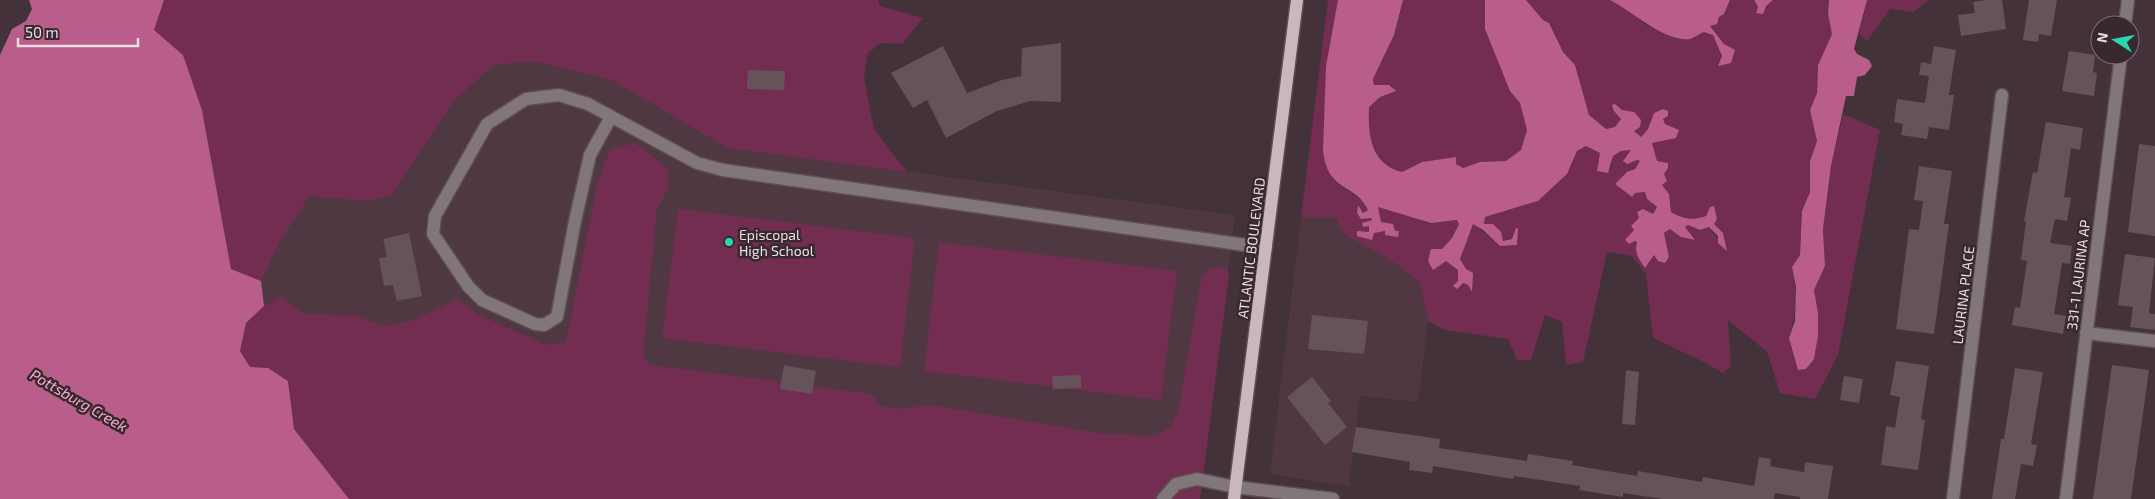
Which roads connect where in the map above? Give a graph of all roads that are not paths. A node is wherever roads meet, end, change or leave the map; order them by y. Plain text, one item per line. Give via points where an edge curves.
1 (1297, 0) edge
2 (2128, 0) edge
3 (2126, 15) edge
4 (2120, 65) edge
5 (2002, 94) dead end
6 (611, 117) junction
7 (1266, 248) junction
8 (2086, 333) junction
9 (2155, 342) edge
10 (1234, 493) edge
11 (1163, 499) edge
12 (1333, 499) edge
13 (1953, 499) edge
14 (2066, 499) edge

1 - 7 main road, ATLANTIC BOULEVARD
2 - 3 street
4 - 8 street, 331-1 LAURINA AP
5 - 13 street, LAURINA PLACE
6 - 6 street via 588,104 559,94 526,99 487,124 435,216 433,234 468,286 482,300 535,324 544,325 557,317 590,155
6 - 7 street via 697,163 723,170
7 - 10 main road, ATLANTIC BOULEVARD
8 - 9 street
8 - 14 street, 331-1 LAURINA AP
10 - 11 street via 1197,479 1176,484
10 - 12 street

